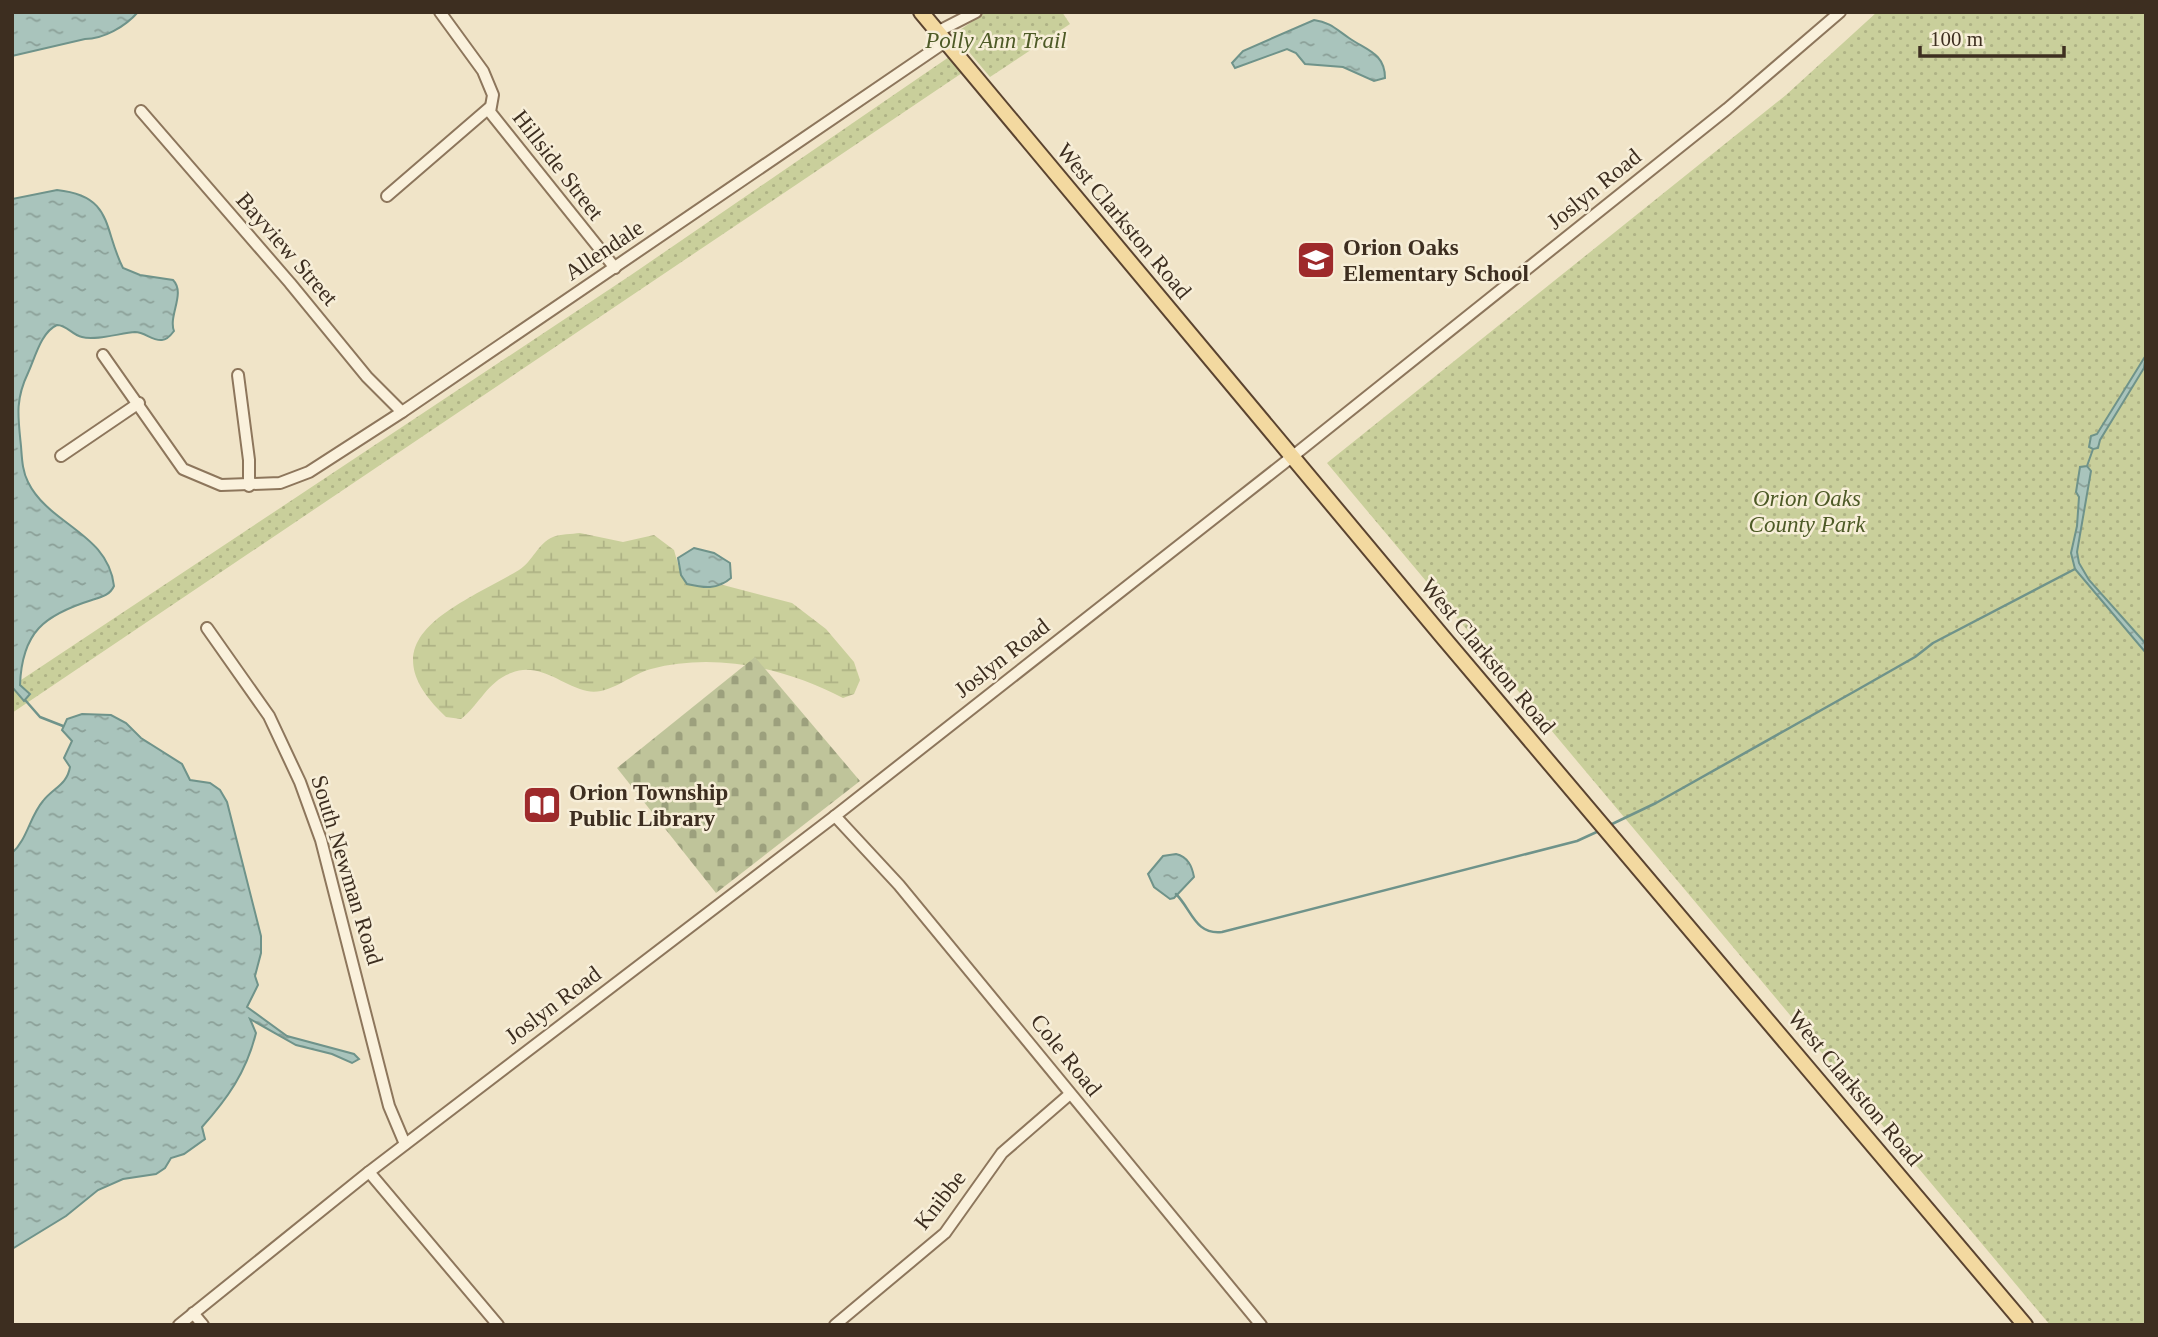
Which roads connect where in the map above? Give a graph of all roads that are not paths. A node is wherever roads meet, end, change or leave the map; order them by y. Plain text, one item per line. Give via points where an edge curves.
1 (439, 12) edge
2 (921, 12) edge
3 (976, 12) edge
4 (1840, 12) edge
5 (942, 37) junction
6 (489, 108) junction
7 (141, 111) dead end
8 (387, 196) dead end
9 (615, 268) junction
10 (103, 355) dead end
11 (238, 375) dead end
12 (139, 404) junction
13 (402, 412) junction
14 (61, 456) dead end
15 (1293, 456) junction
16 (249, 486) junction
17 (207, 628) dead end
18 (835, 816) junction
19 (1070, 1094) junction
20 (405, 1144) junction
21 (369, 1172) junction
22 (193, 1313) junction
23 (179, 1325) edge
24 (203, 1325) edge
25 (498, 1325) edge
26 (835, 1325) edge
27 (1261, 1325) edge
28 (2025, 1325) edge

1 - 6 street, Hillside Street via 483,71 493,95
2 - 5 main road, West Clarkston Road
3 - 5 street, Allendale
4 - 15 street, Joslyn Road via 1727,110
5 - 9 street, Allendale
5 - 15 main road, West Clarkston Road
6 - 8 street
6 - 9 street, Hillside Street
7 - 13 street, Bayview Street via 367,377
9 - 13 street, Allendale
10 - 12 street, Allendale
11 - 16 street
12 - 14 street
12 - 16 street, Allendale via 183,469 213,483
13 - 16 street, Allendale via 309,472 280,483
15 - 18 street, Joslyn Road
15 - 28 main road, West Clarkston Road
17 - 20 street, South Newman Road via 269,716 300,782 327,865 389,1106
18 - 19 street, Cole Road via 899,885
18 - 20 street, Joslyn Road
19 - 26 street, Knibbe via 1002,1153 945,1233
19 - 27 street, Cole Road
20 - 21 street, Joslyn Road
21 - 22 street, Joslyn Road
21 - 25 street
22 - 23 street, Joslyn Road
22 - 24 street

